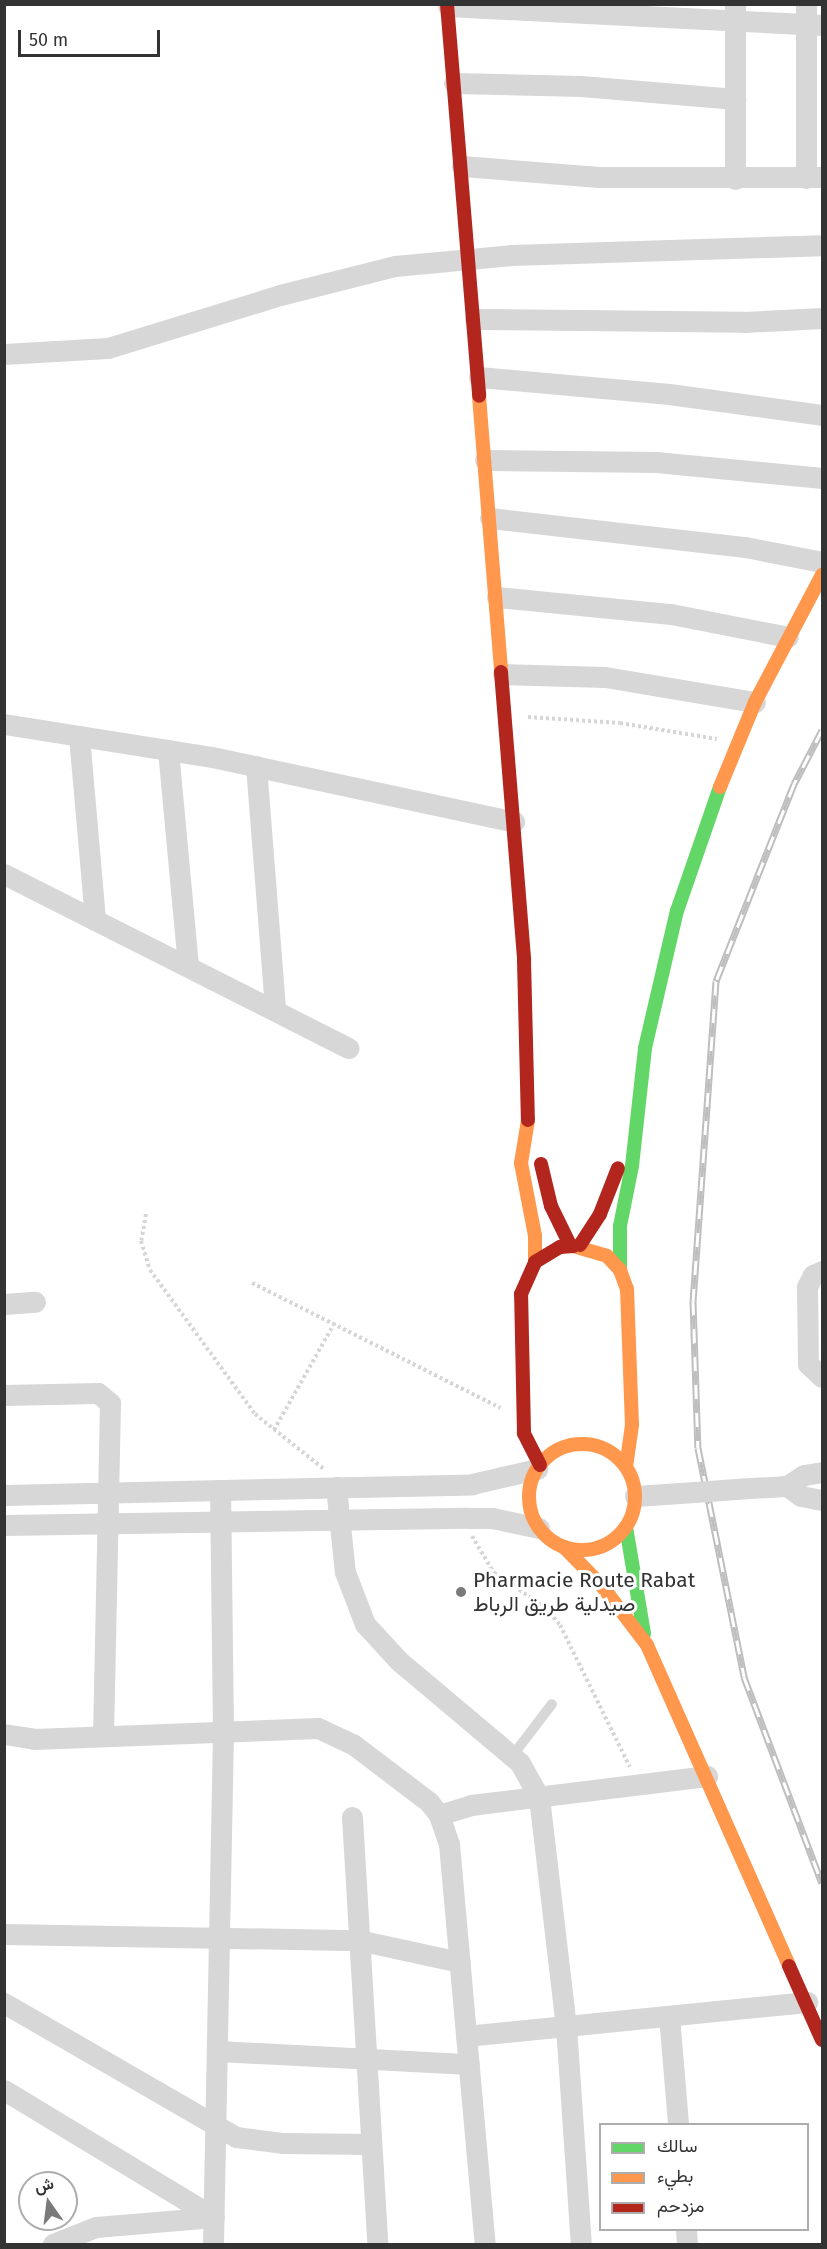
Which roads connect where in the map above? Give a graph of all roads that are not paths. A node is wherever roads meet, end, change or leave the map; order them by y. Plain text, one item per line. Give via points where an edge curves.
1 (448, 5) edge
2 (600, 9) edge
3 (662, 11) edge
4 (735, 14) edge
5 (811, 18) edge
6 (454, 83) junction
7 (735, 99) junction
8 (462, 166) junction
9 (814, 178) edge
10 (735, 179) junction
11 (822, 245) edge
12 (469, 260) junction
13 (822, 318) edge
14 (475, 320) junction
15 (4, 354) edge
16 (478, 377) junction
17 (822, 415) edge
18 (485, 460) junction
19 (822, 478) edge
20 (490, 518) junction
21 (822, 562) edge
22 (822, 575) edge
23 (496, 597) junction
24 (788, 637) junction
25 (503, 674) junction
26 (755, 702) junction
27 (4, 724) edge
28 (79, 736) junction
29 (168, 750) junction
30 (256, 766) junction
31 (514, 822) junction
32 (4, 874) edge
33 (95, 920) junction
34 (188, 966) junction
35 (275, 1009) junction
36 (348, 1048) dead end
37 (528, 1120) junction
38 (632, 1146) junction
39 (575, 1245) junction
40 (535, 1262) junction
41 (620, 1270) junction
42 (822, 1271) edge
43 (35, 1302) dead end
44 (4, 1304) edge
45 (822, 1377) edge
46 (4, 1395) edge
47 (539, 1467) junction
48 (626, 1467) junction
49 (822, 1472) edge
50 (787, 1486) junction
51 (336, 1487) junction
52 (220, 1490) junction
53 (109, 1492) junction
54 (4, 1495) edge
55 (635, 1496) junction
56 (822, 1500) edge
57 (336, 1520) junction
58 (220, 1521) junction
59 (108, 1524) junction
60 (4, 1525) edge
61 (626, 1527) junction
62 (539, 1528) junction
63 (564, 1547) junction
64 (647, 1645) junction
65 (552, 1704) dead end
66 (224, 1731) junction
67 (4, 1734) edge
68 (103, 1736) junction
69 (513, 1755) junction
70 (707, 1776) junction
71 (539, 1797) junction
72 (439, 1815) junction
73 (352, 1817) dead end
74 (4, 1934) edge
75 (220, 1938) junction
76 (358, 1940) junction
77 (460, 1962) junction
78 (807, 2002) junction
79 (4, 2003) edge
80 (669, 2016) junction
81 (566, 2026) junction
82 (466, 2036) junction
83 (822, 2040) edge
84 (218, 2052) junction
85 (364, 2061) junction
86 (469, 2064) junction
87 (4, 2090) edge
88 (678, 2123) edge
89 (218, 2129) junction
90 (370, 2144) junction
91 (214, 2217) junction
92 (53, 2244) edge
93 (213, 2244) edge
94 (377, 2244) edge
95 (484, 2244) edge
96 (581, 2244) edge

1 - 2 street
1 - 6 main road
2 - 3 street
3 - 4 street
4 - 5 street
4 - 7 street
5 - 9 street
6 - 7 street via 581,86
6 - 8 main road
7 - 10 street
8 - 10 street via 599,177
8 - 12 main road
9 - 10 street
11 - 12 street
12 - 14 main road
12 - 15 street via 362,272 108,348
13 - 14 street via 744,322
14 - 16 main road
16 - 17 street via 669,394
16 - 18 main road
18 - 19 street via 656,462
18 - 20 main road
20 - 21 street via 745,547
20 - 23 main road
22 - 24 main road
23 - 24 street via 671,614
23 - 25 main road
24 - 26 main road
25 - 26 street via 606,677
25 - 31 main road
26 - 38 main road via 692,862 658,984
27 - 28 street
28 - 29 street
28 - 33 street
29 - 30 street
29 - 34 street
30 - 31 street
30 - 35 street
31 - 37 main road via 526,992
32 - 33 street
33 - 34 street
34 - 35 street
35 - 36 street
37 - 39 main road via 537,1139 551,1206
37 - 40 main road via 521,1163 535,1236
38 - 39 main road via 621,1162 600,1214
38 - 41 main road via 619,1237
39 - 40 main road
39 - 41 main road via 599,1250
40 - 47 main road via 521,1294 524,1421 527,1445
41 - 48 main road via 627,1289 632,1412
42 - 45 street via 813,1275 807,1287 807,1354 813,1372
43 - 44 street
46 - 53 street via 91,1393 107,1399 111,1413
47 - 48 main road via 564,1448 584,1444 603,1448
47 - 51 street via 472,1484
47 - 62 main road via 529,1494
48 - 55 main road
49 - 50 street via 804,1475
50 - 55 street, bridge
50 - 56 street via 801,1496
51 - 52 street
51 - 57 street
52 - 53 street
52 - 58 street
53 - 54 street
53 - 59 street
55 - 61 main road
57 - 58 street
57 - 62 street via 468,1518
57 - 69 street via 345,1572 364,1624 399,1662
58 - 59 street
58 - 66 street
59 - 60 street
59 - 68 street
61 - 63 main road via 599,1547
61 - 64 main road
62 - 63 main road
63 - 64 main road via 602,1586
64 - 70 main road
65 - 69 lane
66 - 68 street
66 - 72 street via 307,1728 338,1734 423,1797
66 - 75 street
67 - 68 street via 34,1739
69 - 71 street
70 - 71 street
70 - 78 main road
71 - 72 street via 471,1805
71 - 81 street
72 - 77 street via 449,1844
73 - 76 street
74 - 75 street
75 - 76 street
75 - 84 street
76 - 77 street
76 - 85 street
77 - 82 street
78 - 80 street
78 - 83 main road
79 - 89 street
80 - 81 street
80 - 88 street
81 - 82 street
81 - 96 street
82 - 86 street
84 - 85 street
84 - 89 street
85 - 86 street
85 - 90 street
86 - 95 street
87 - 91 street
89 - 90 street via 259,2141
89 - 91 street
90 - 94 street
91 - 92 street via 96,2227
91 - 93 street

